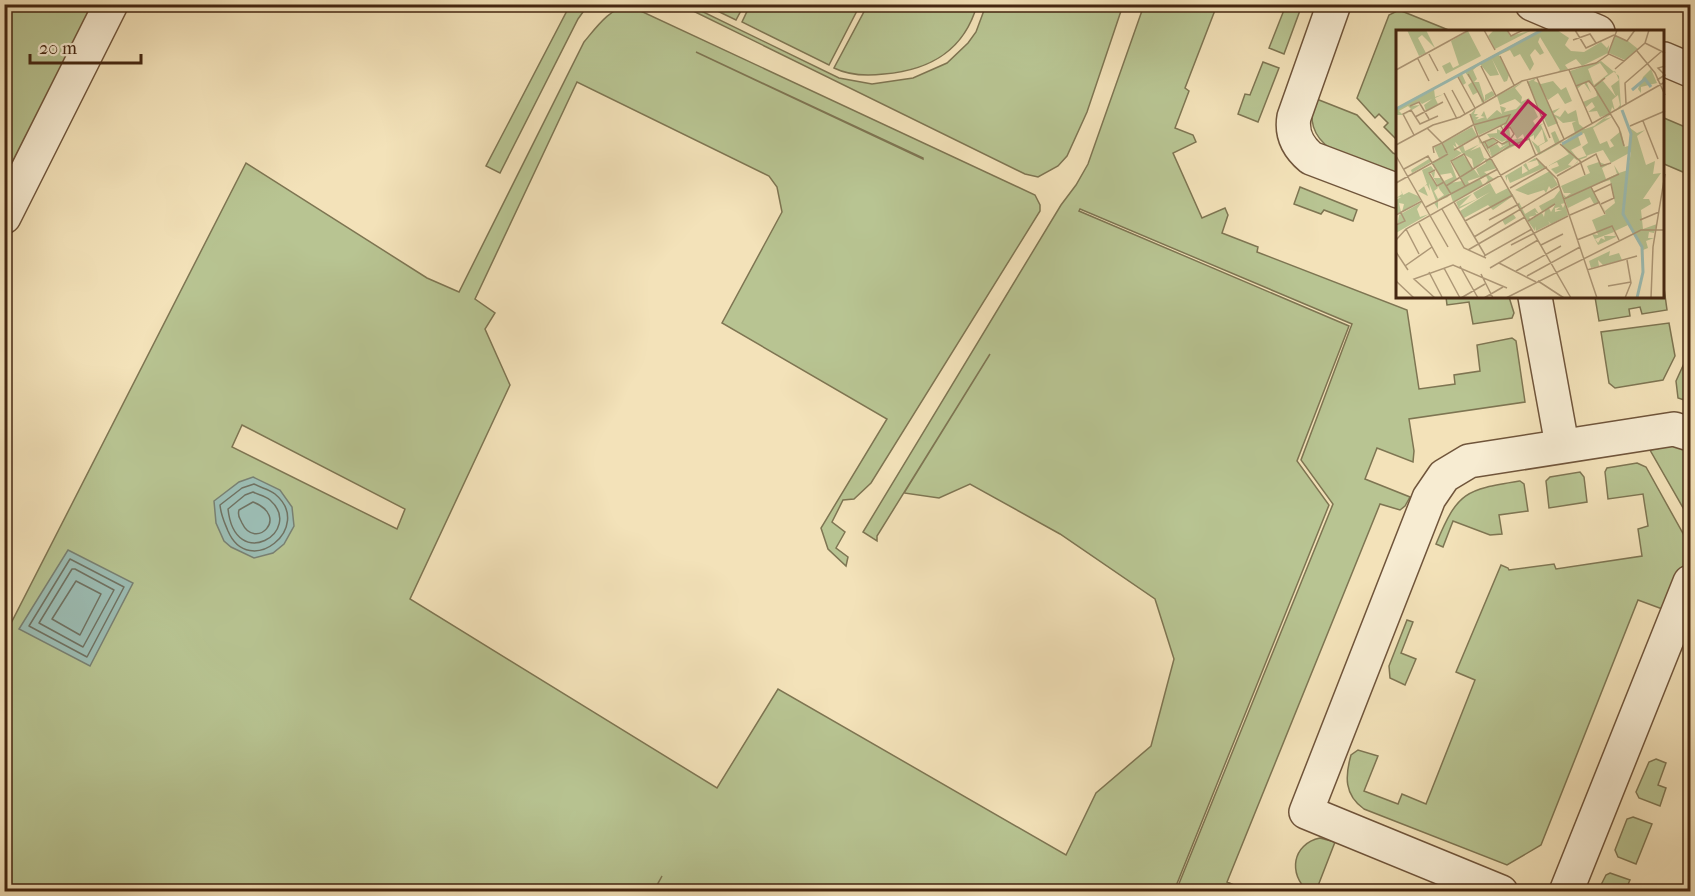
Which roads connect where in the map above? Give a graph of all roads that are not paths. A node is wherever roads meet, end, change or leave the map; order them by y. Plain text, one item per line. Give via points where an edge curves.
1 (111, 4) edge
2 (1334, 4) edge
3 (1532, 4) edge
4 (1593, 30) edge
5 (1665, 59) edge
6 (1690, 70) edge
7 (1396, 189) edge
8 (4, 217) edge
9 (1535, 298) edge
10 (1690, 434) edge
11 (1562, 446) junction
12 (1690, 582) edge
13 (1501, 891) edge
14 (1566, 891) edge

1 - 8 street
2 - 7 street via 1294,117 1296,140 1311,158
3 - 4 street
5 - 6 street
9 - 11 street
10 - 11 street via 1674,429
11 - 13 street via 1469,461 1450,471 1439,483 1429,498 1306,812
12 - 14 street

